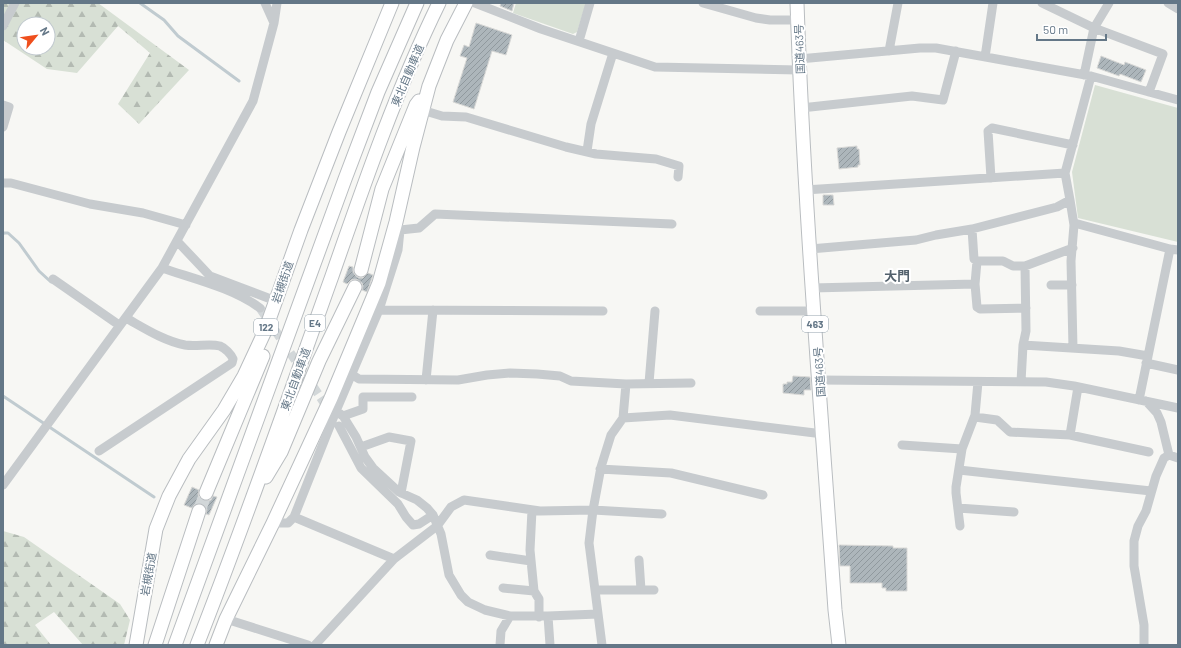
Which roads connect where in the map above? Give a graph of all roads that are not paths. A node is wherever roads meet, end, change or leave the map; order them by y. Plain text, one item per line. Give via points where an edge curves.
1 (15, 3) edge
2 (265, 3) edge
3 (277, 3) edge
4 (417, 3) edge
5 (439, 3) edge
6 (466, 3) edge
7 (475, 3) edge
8 (590, 3) edge
9 (703, 3) edge
10 (797, 3) edge
11 (898, 3) edge
12 (992, 3) edge
13 (1042, 3) edge
14 (1109, 3) edge
15 (1168, 3) edge
16 (389, 4) edge
17 (1178, 9) edge
18 (798, 20) junction
19 (274, 23) junction
20 (3, 26) edge
21 (1094, 28) junction
22 (579, 41) junction
23 (889, 51) junction
24 (956, 51) junction
25 (613, 53) junction
26 (985, 57) junction
27 (799, 65) junction
28 (1088, 76) junction
29 (429, 86) junction
30 (1149, 92) junction
31 (1178, 100) edge
32 (3, 105) edge
33 (801, 108) junction
34 (422, 110) junction
35 (3, 127) edge
36 (1073, 145) junction
37 (587, 151) junction
38 (1065, 173) junction
39 (678, 177) dead end
40 (991, 178) junction
41 (3, 183) edge
42 (805, 190) junction
43 (1070, 200) junction
44 (672, 224) dead end
45 (186, 225) junction
46 (1074, 225) junction
47 (398, 226) junction
48 (972, 229) junction
49 (177, 241) junction
50 (1073, 248) junction
51 (810, 249) junction
52 (1174, 249) edge
53 (977, 261) junction
54 (1025, 266) junction
55 (162, 268) junction
56 (361, 270) dead end
57 (53, 279) dead end
58 (975, 284) junction
59 (1052, 285) dead end
60 (1072, 285) junction
61 (355, 287) dead end
62 (812, 288) junction
63 (276, 301) junction
64 (260, 308) tunnel mouth
65 (1026, 308) junction
66 (379, 310) junction
67 (433, 310) junction
68 (603, 311) dead end
69 (655, 311) dead end
70 (760, 311) dead end
71 (814, 311) junction
72 (126, 318) junction
73 (119, 325) junction
74 (264, 332) junction
75 (1023, 345) junction
76 (1073, 348) junction
77 (1147, 359) junction
78 (1178, 370) edge
79 (351, 374) junction
80 (426, 380) junction
81 (819, 380) junction
82 (692, 382) dead end
83 (978, 382) junction
84 (1021, 382) junction
85 (650, 383) junction
86 (626, 384) junction
87 (1078, 387) junction
88 (412, 397) dead end
89 (1143, 401) junction
90 (1178, 408) edge
91 (340, 413) junction
92 (975, 417) junction
93 (623, 418) junction
94 (340, 426) dead end
95 (823, 434) junction
96 (1070, 435) junction
97 (902, 445) dead end
98 (361, 447) junction
99 (962, 449) junction
100 (99, 451) dead end
101 (1149, 452) dead end
102 (1173, 456) edge
103 (600, 469) junction
104 (959, 470) junction
105 (3, 485) edge
106 (1151, 491) junction
107 (206, 493) tunnel mouth
108 (401, 493) junction
109 (763, 495) dead end
110 (251, 501) junction
111 (958, 508) junction
112 (532, 510) junction
113 (593, 510) junction
114 (199, 511) tunnel mouth
115 (1014, 512) dead end
116 (662, 514) dead end
117 (433, 516) junction
118 (294, 517) junction
119 (273, 523) junction
120 (437, 526) junction
121 (960, 526) dead end
122 (490, 555) dead end
123 (394, 559) junction
124 (639, 560) dead end
125 (531, 561) junction
126 (503, 588) dead end
127 (595, 590) junction
128 (640, 590) junction
129 (654, 590) dead end
130 (534, 591) junction
131 (598, 614) junction
132 (510, 616) junction
133 (543, 616) junction
134 (226, 618) junction
135 (136, 645) edge
136 (155, 645) edge
137 (175, 645) edge
138 (197, 645) edge
139 (216, 645) edge
140 (308, 645) edge
141 (315, 645) edge
142 (500, 645) edge
143 (550, 645) edge
144 (602, 645) edge
145 (839, 645) edge
146 (1144, 645) edge

1 - 20 street
2 - 19 street
3 - 19 street
4 - 137 highway, 東北自動車道 / E4 via 378,92 345,178
5 - 110 highway, 東北自動車道 / E4 via 391,114 364,185
6 - 29 highway via 447,40
7 - 22 street
8 - 22 street
9 - 18 street via 756,18
10 - 18 highway, 国道463号 / 463
11 - 23 street
12 - 26 street
13 - 21 street
14 - 21 street
15 - 17 street
16 - 63 highway, 岩槻街道 / 122 via 303,223
18 - 27 highway, 国道463号 / 463
19 - 45 street via 253,101
21 - 28 street
21 - 30 street via 1162,54
22 - 25 street
23 - 24 street via 936,48
23 - 27 street
24 - 26 street
24 - 33 street via 943,100 912,96
25 - 27 street via 655,67
25 - 37 street via 591,124
26 - 28 street
27 - 33 highway, 国道463号 / 463
28 - 30 street
28 - 36 street
29 - 34 highway
29 - 56 highway via 416,105 382,189
30 - 31 street
32 - 35 street via 9,107
33 - 42 highway, 国道463号 / 463
34 - 37 street via 442,116 466,117
34 - 47 highway
36 - 38 street
36 - 40 street via 992,128 988,131
37 - 39 street via 656,159 679,166
38 - 40 street
38 - 43 street
40 - 42 street
41 - 45 street via 90,204 143,213
42 - 51 highway, 国道463号 / 463
43 - 46 street
43 - 48 street via 1057,207
44 - 47 street via 435,214 419,228
45 - 49 street
46 - 50 street
46 - 52 street
47 - 66 street via 398,250
47 - 119 highway via 379,283 331,398
48 - 51 street via 936,234 916,240
48 - 53 street via 974,259
49 - 55 street
49 - 63 street via 210,276
50 - 54 street
50 - 60 street
51 - 62 highway, 国道463号 / 463
52 - 77 street
53 - 54 street via 1003,261 1013,266
53 - 58 street
54 - 65 street
55 - 64 street via 222,289
55 - 72 street
57 - 73 street
58 - 62 street
58 - 65 street via 977,307 980,309
59 - 60 street
60 - 76 street
61 - 110 highway via 319,360 281,452
62 - 71 highway, 国道463号 / 463
63 - 74 highway, 岩槻街道 / 122
65 - 75 street
66 - 67 street
66 - 79 street
67 - 68 street
67 - 80 street
69 - 85 street
70 - 71 street
71 - 81 highway, 国道463号 / 463
72 - 73 street
72 - 100 street via 146,330 186,345 221,346 233,359 232,363
73 - 105 street
74 - 107 highway via 264,351
74 - 135 highway, 岩槻街道 / 122 via 244,376 189,460 169,496 156,529
75 - 76 street
75 - 84 street
76 - 77 street via 1119,351
77 - 78 street
77 - 89 street
79 - 80 street via 359,379
79 - 91 street
80 - 86 street via 537,374 560,376 571,380
81 - 83 street
81 - 95 highway, 国道463号 / 463
82 - 85 street
83 - 84 street
83 - 92 street
84 - 87 street via 1046,382
85 - 86 street
86 - 93 street
87 - 89 street
87 - 96 street
88 - 91 street via 363,397 363,408
89 - 90 street
89 - 102 street via 1157,413
91 - 98 street
91 - 118 street
92 - 96 street via 997,420 1010,432
92 - 99 street
93 - 95 street via 670,415
93 - 103 street via 611,435
94 - 117 street via 361,468 398,504 413,525
95 - 145 highway, 国道463号 / 463
96 - 101 street
97 - 99 street
98 - 108 street via 373,468
98 - 108 street via 389,437 411,441
99 - 104 street
102 - 106 street via 1164,458
103 - 109 street via 671,473
103 - 113 street
104 - 106 street
104 - 111 street via 956,493
106 - 146 street via 1146,511 1138,526 1133,550 1144,625
108 - 117 street via 417,500
110 - 138 highway, 東北自動車道 / E4
111 - 115 street
111 - 121 street
112 - 113 street
112 - 120 street via 464,500 451,507
112 - 125 street
113 - 116 street
113 - 127 street via 589,543
114 - 136 highway
117 - 120 street
118 - 119 street via 288,523
118 - 123 street
119 - 134 highway
120 - 123 street
120 - 132 street via 449,575 461,595 480,608
122 - 125 street
123 - 141 street
124 - 128 street
125 - 130 street
126 - 130 street
127 - 128 street
127 - 131 street
128 - 129 street
130 - 133 street
131 - 133 street
131 - 144 street
132 - 133 street
132 - 142 street via 501,631
133 - 143 street
134 - 139 highway
134 - 140 street

